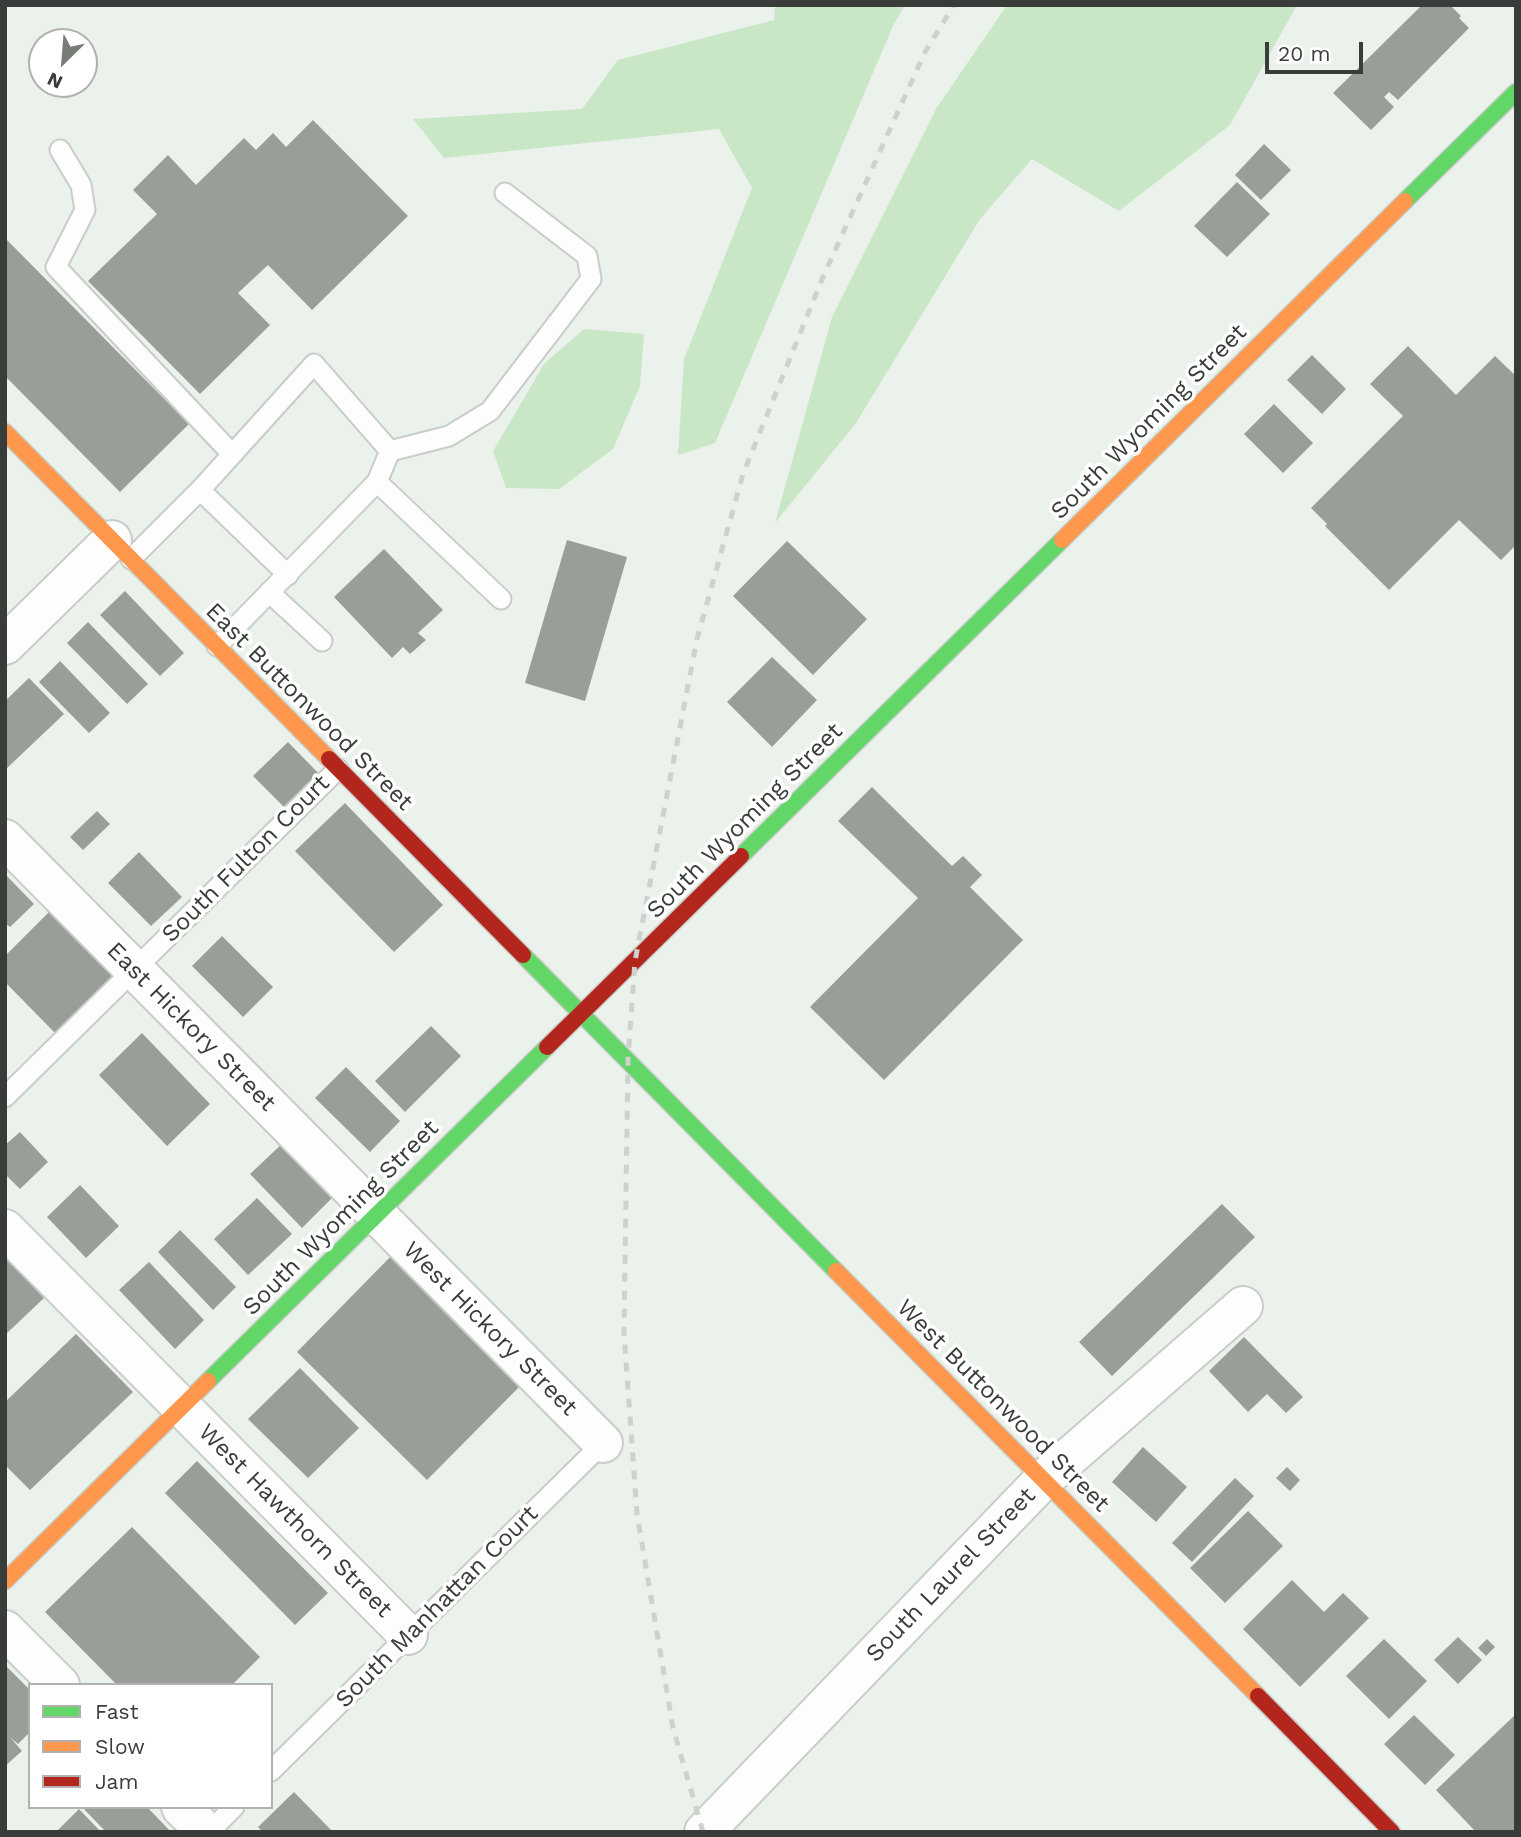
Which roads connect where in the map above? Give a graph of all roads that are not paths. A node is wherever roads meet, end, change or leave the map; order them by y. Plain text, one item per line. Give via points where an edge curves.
1 (1516, 92) edge
2 (60, 150) dead end
3 (505, 193) dead end
4 (5, 432) edge
5 (390, 451) junction
6 (232, 454) junction
7 (377, 482) junction
8 (200, 490) junction
9 (121, 549) junction
10 (288, 575) junction
11 (269, 592) junction
12 (501, 599) dead end
13 (322, 641) dead end
14 (5, 645) edge
15 (217, 646) junction
16 (338, 769) junction
17 (5, 839) edge
18 (135, 970) junction
19 (581, 1013) junction
20 (5, 1097) edge
21 (377, 1214) junction
22 (5, 1229) edge
23 (1243, 1306) dead end
24 (182, 1407) junction
25 (604, 1443) joint
26 (1043, 1480) junction
27 (5, 1581) edge
28 (5, 1630) edge
29 (408, 1635) junction
30 (58, 1683) edge
31 (273, 1768) edge
32 (183, 1809) edge
33 (232, 1809) edge
34 (207, 1832) edge
35 (704, 1832) edge
36 (1392, 1832) edge

1 - 19 street, South Wyoming Street
2 - 6 lane via 81,185 85,211 56,267
3 - 5 lane via 587,256 591,279 490,411 449,436
4 - 9 street, East Buttonwood Street
5 - 6 lane via 314,364
5 - 7 lane
6 - 8 lane
7 - 10 lane
7 - 12 lane
8 - 9 lane
8 - 10 lane
9 - 14 street
9 - 15 street, East Buttonwood Street
10 - 11 lane
11 - 13 lane
11 - 15 lane
15 - 16 street, East Buttonwood Street
16 - 18 lane, South Fulton Court
16 - 19 street, East Buttonwood Street
17 - 18 street, East Hickory Street
18 - 20 lane, South Fulton Court
18 - 21 street, East Hickory Street
19 - 21 street, South Wyoming Street
19 - 26 street, West Buttonwood Street
21 - 24 street, South Wyoming Street
21 - 25 street, West Hickory Street
22 - 24 street, West Hawthorn Street
23 - 26 street, South Laurel Street
24 - 27 street, South Wyoming Street
24 - 29 street, West Hawthorn Street
25 - 29 lane, South Manhattan Court
26 - 35 street, South Laurel Street
26 - 36 street, West Buttonwood Street
28 - 30 street
29 - 31 lane, South Manhattan Court
32 - 34 street
33 - 34 lane

